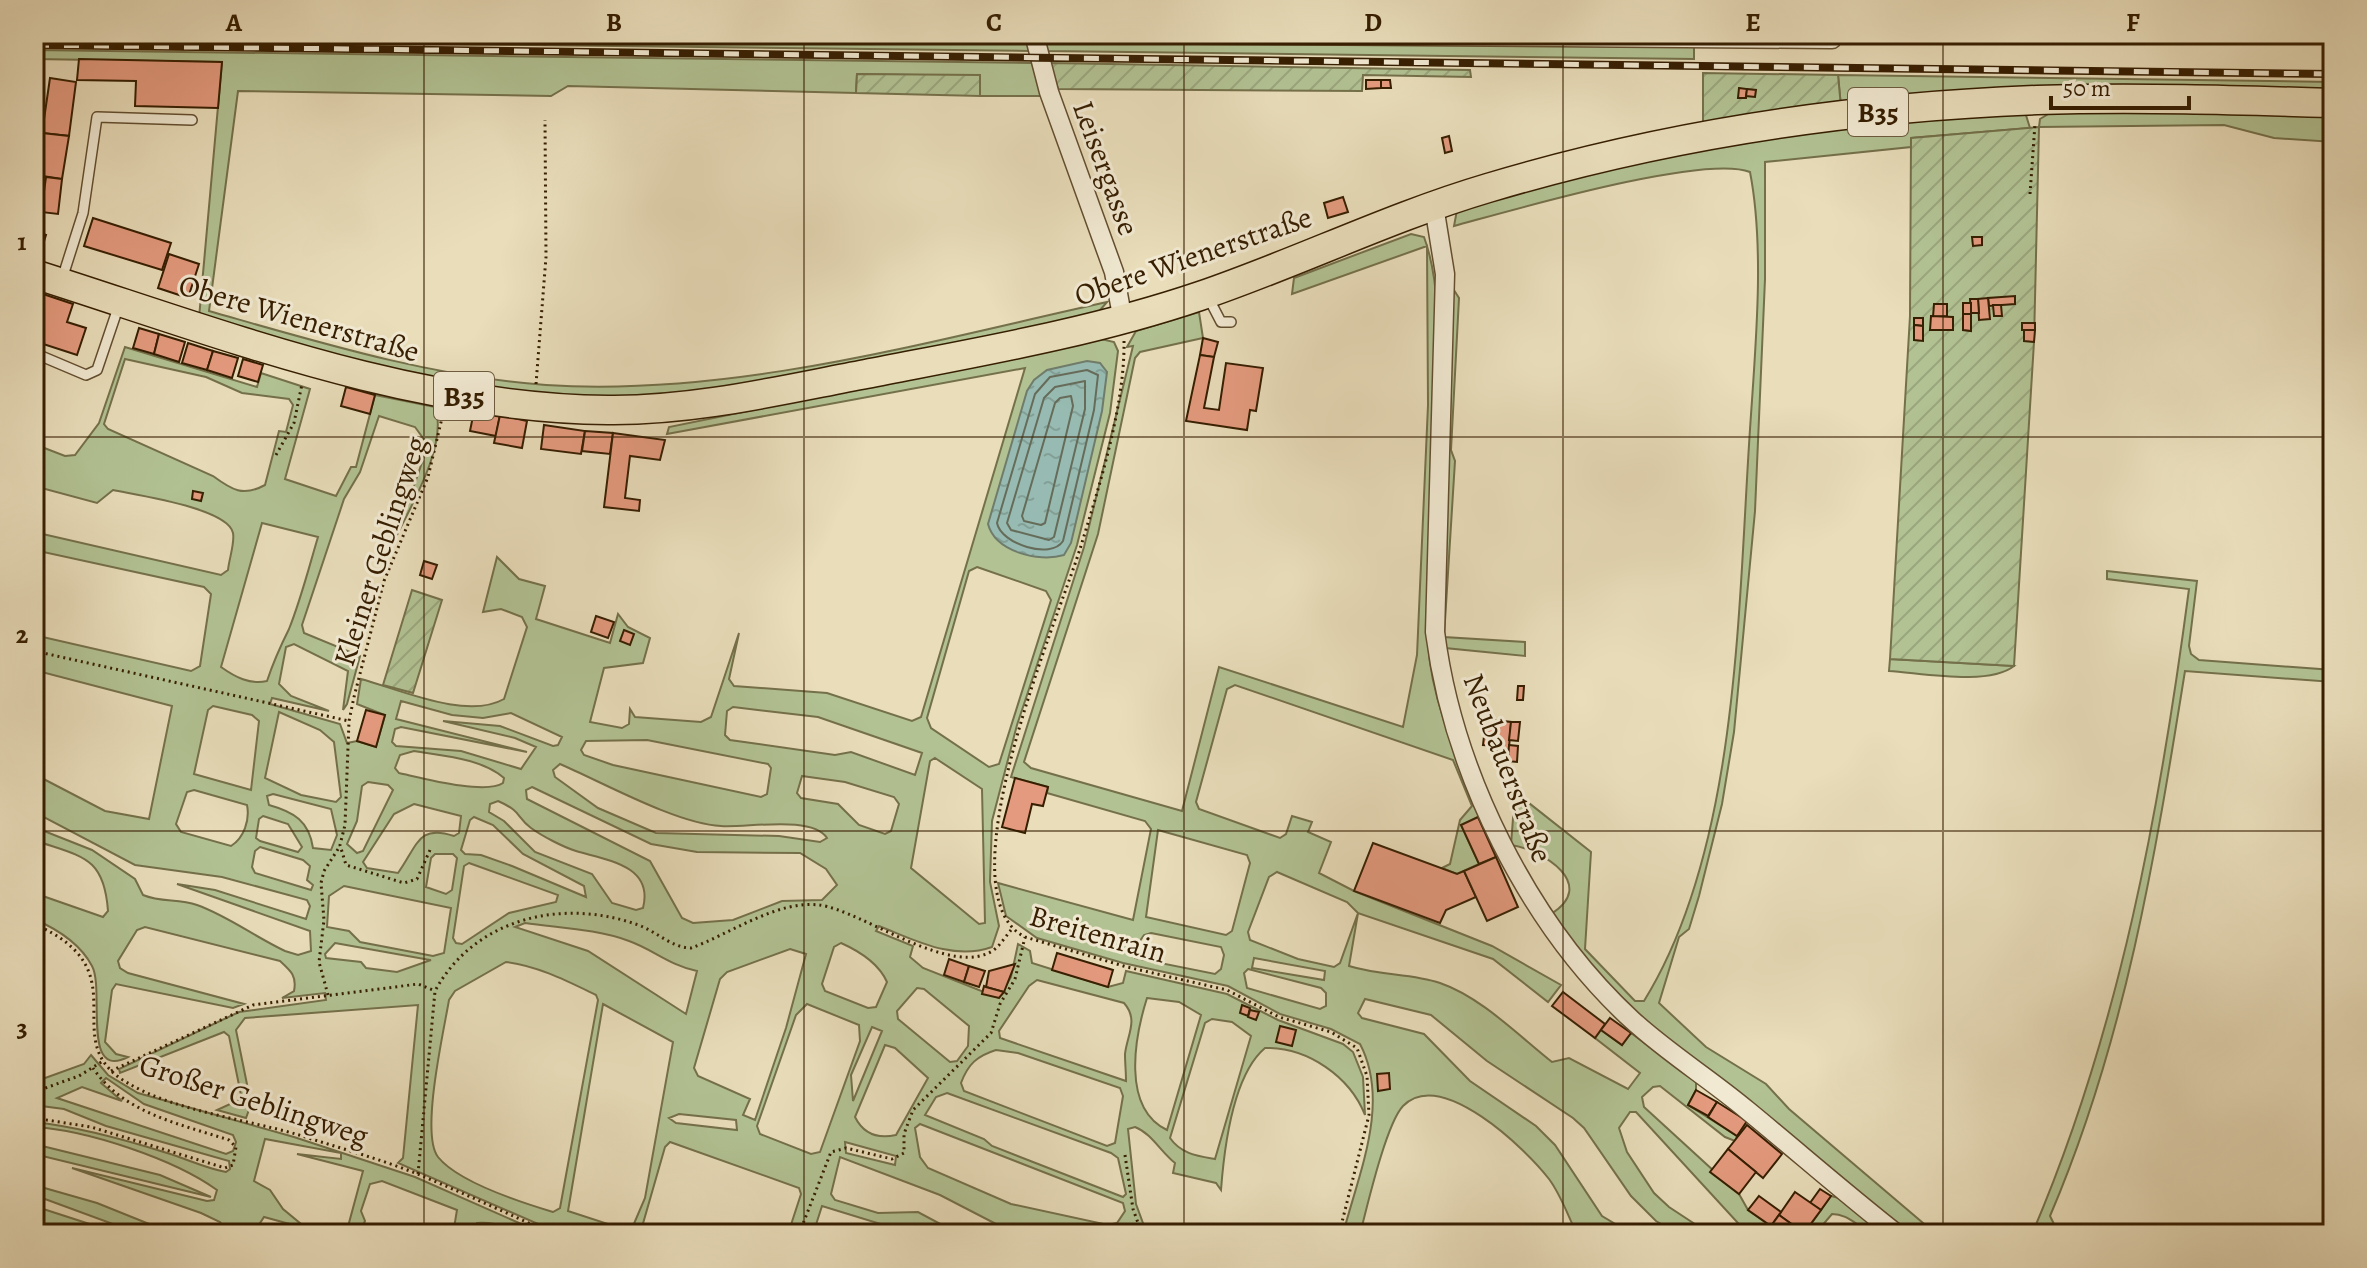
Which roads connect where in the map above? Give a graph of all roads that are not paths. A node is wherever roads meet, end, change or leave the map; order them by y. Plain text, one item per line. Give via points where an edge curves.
1 (1034, 34) edge
2 (1114, 34) edge
3 (1665, 36) edge
4 (1832, 39) road end
5 (35, 84) edge
6 (34, 90) edge
7 (2333, 103) edge
8 (192, 120) dead end
9 (1434, 206) junction
10 (34, 274) edge
11 (61, 283) junction
12 (1207, 294) junction
13 (120, 301) junction
14 (1123, 321) junction
15 (1231, 322) dead end
16 (34, 353) edge
17 (1897, 1234) edge

1 - 14 street, Leisergasse via 1049,92 1114,272
2 - 3 street
3 - 4 street
5 - 6 lane
7 - 9 main road, Obere Wienerstraße / B35 via 2036,100 1863,114 1706,136 1556,169
8 - 11 lane via 97,117 83,213
9 - 12 main road, Obere Wienerstraße / B35
9 - 17 street, Neubauerstraße via 1445,274 1435,632 1454,722 1502,847 1544,919 1633,1021
10 - 11 main road, Obere Wienerstraße / B35
11 - 13 main road, Obere Wienerstraße / B35
12 - 14 main road, Obere Wienerstraße / B35
12 - 15 lane via 1221,322
13 - 14 main road, Obere Wienerstraße / B35 via 317,363 445,393 534,407 605,410 687,406
13 - 16 lane via 92,374

